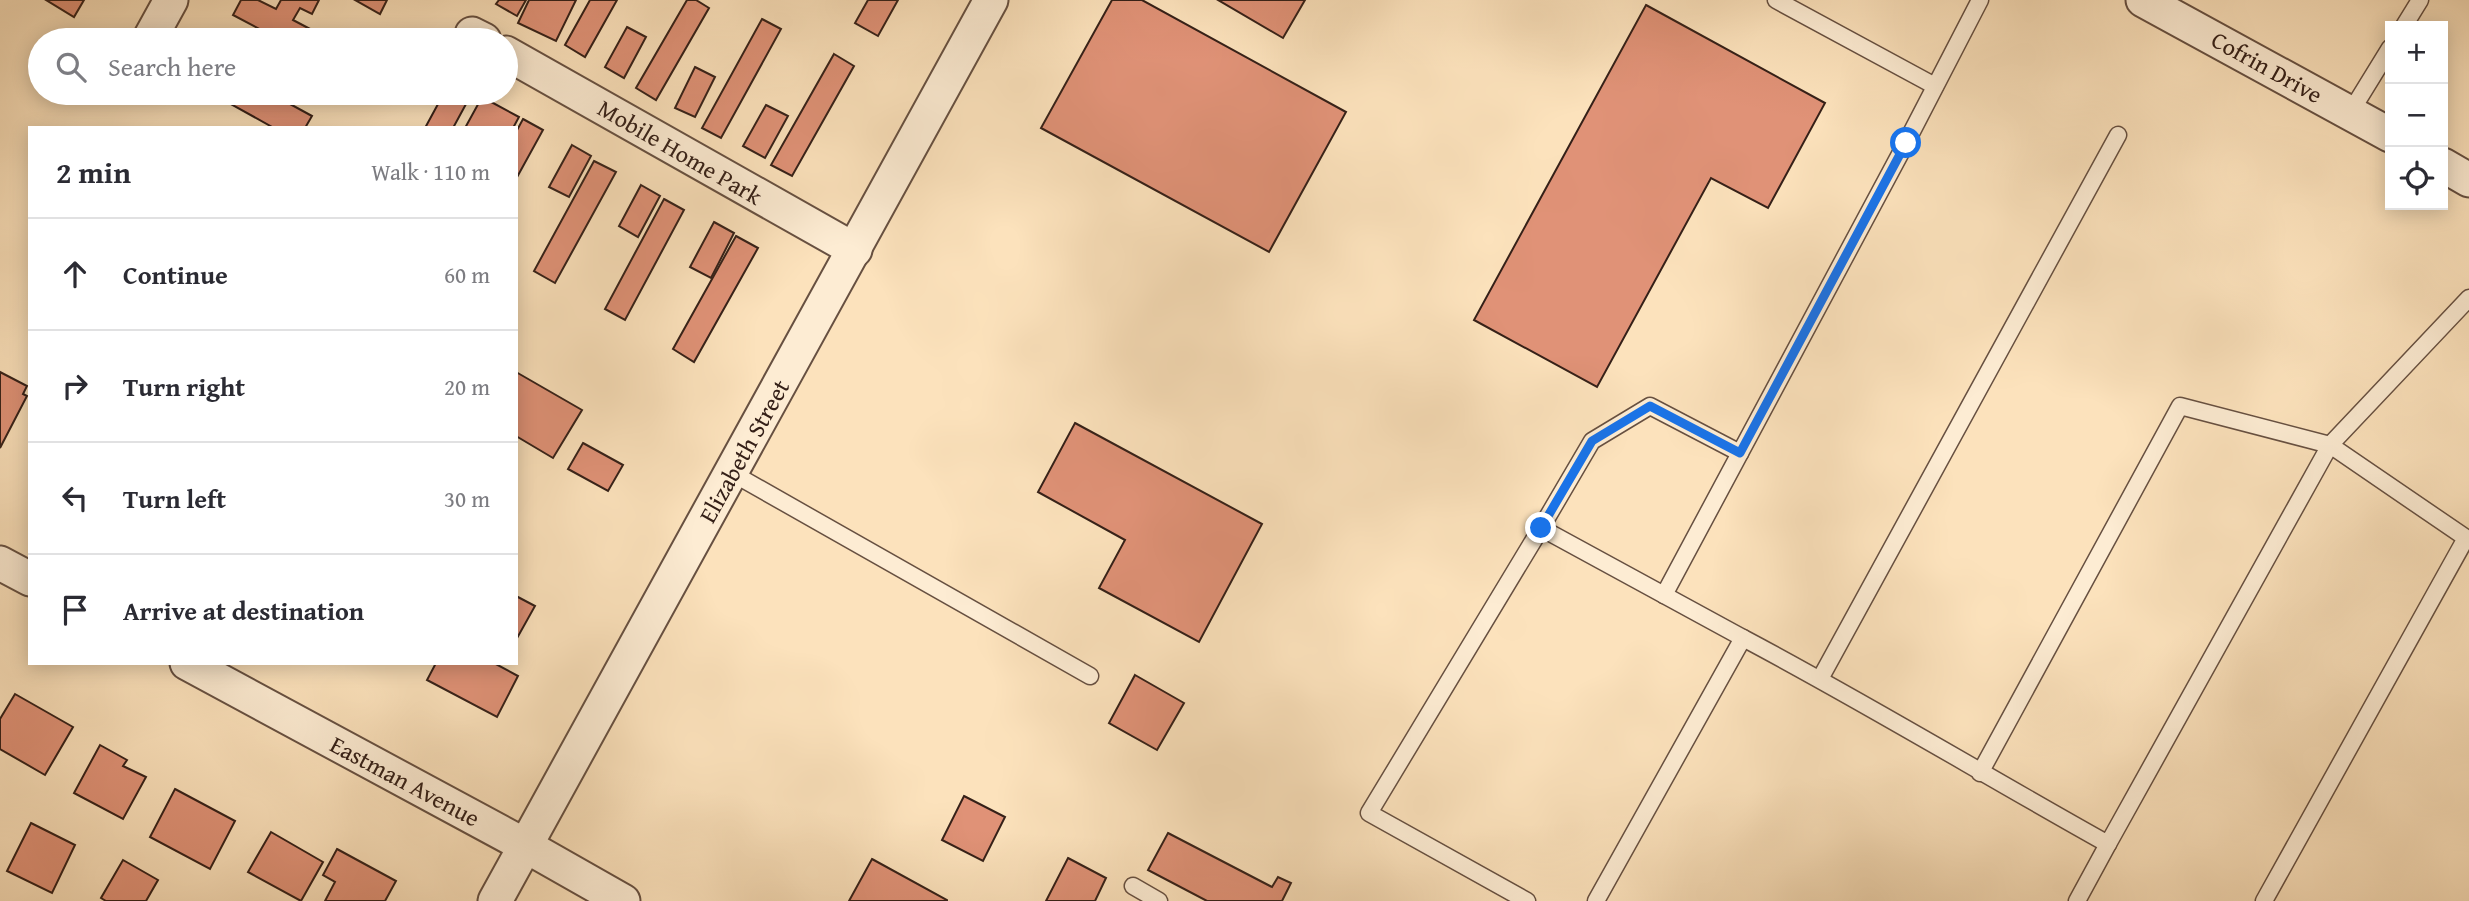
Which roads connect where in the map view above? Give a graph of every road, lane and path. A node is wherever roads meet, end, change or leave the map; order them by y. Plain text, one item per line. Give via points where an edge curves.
1 (171, 0) edge
2 (991, 0) edge
3 (1776, 0) edge
4 (1980, 0) edge
5 (2143, 0) edge
6 (2420, 0) edge
7 (2407, 21) edge
8 (156, 28) edge
9 (2385, 56) edge
10 (518, 60) edge
11 (1935, 86) junction
12 (2350, 113) junction
13 (2385, 132) edge
14 (2118, 135) dead end
15 (2448, 168) edge
16 (2469, 180) edge
17 (855, 250) junction
18 (2469, 298) edge
19 (2330, 445) junction
20 (1740, 453) junction
21 (732, 473) junction
22 (1541, 528) junction
23 (0, 563) edge
24 (28, 578) edge
25 (1664, 595) junction
26 (1743, 638) junction
27 (191, 665) edge
28 (1090, 676) dead end
29 (1820, 679) junction
30 (1980, 773) junction
31 (2108, 844) junction
32 (526, 846) junction
33 (1133, 886) dead end
34 (495, 901) edge
35 (623, 901) edge
36 (1159, 901) edge
37 (1527, 901) edge
38 (1596, 901) edge
39 (2077, 901) edge
40 (2264, 901) edge

1 - 8 street
2 - 17 street, Elizabeth Street
3 - 11 lane
4 - 11 lane
5 - 12 street, Cofrin Drive
6 - 7 lane
9 - 12 lane
10 - 17 street, Mobile Home Park
11 - 20 lane
12 - 13 street, Cofrin Drive
14 - 29 lane
15 - 16 street
17 - 21 street, Elizabeth Street
18 - 19 lane
19 - 30 lane via 2180,405
19 - 31 lane
19 - 40 lane via 2466,538
20 - 22 lane via 1650,406 1592,441
20 - 25 lane
21 - 28 lane
21 - 32 street, Elizabeth Street
22 - 25 lane
22 - 37 lane via 1369,813
23 - 24 street
25 - 26 lane
26 - 29 lane
26 - 38 lane
27 - 32 street, Eastman Avenue
29 - 30 lane
30 - 31 lane
31 - 39 lane
32 - 34 street, Elizabeth Street
32 - 35 street, Eastman Avenue
33 - 36 lane

